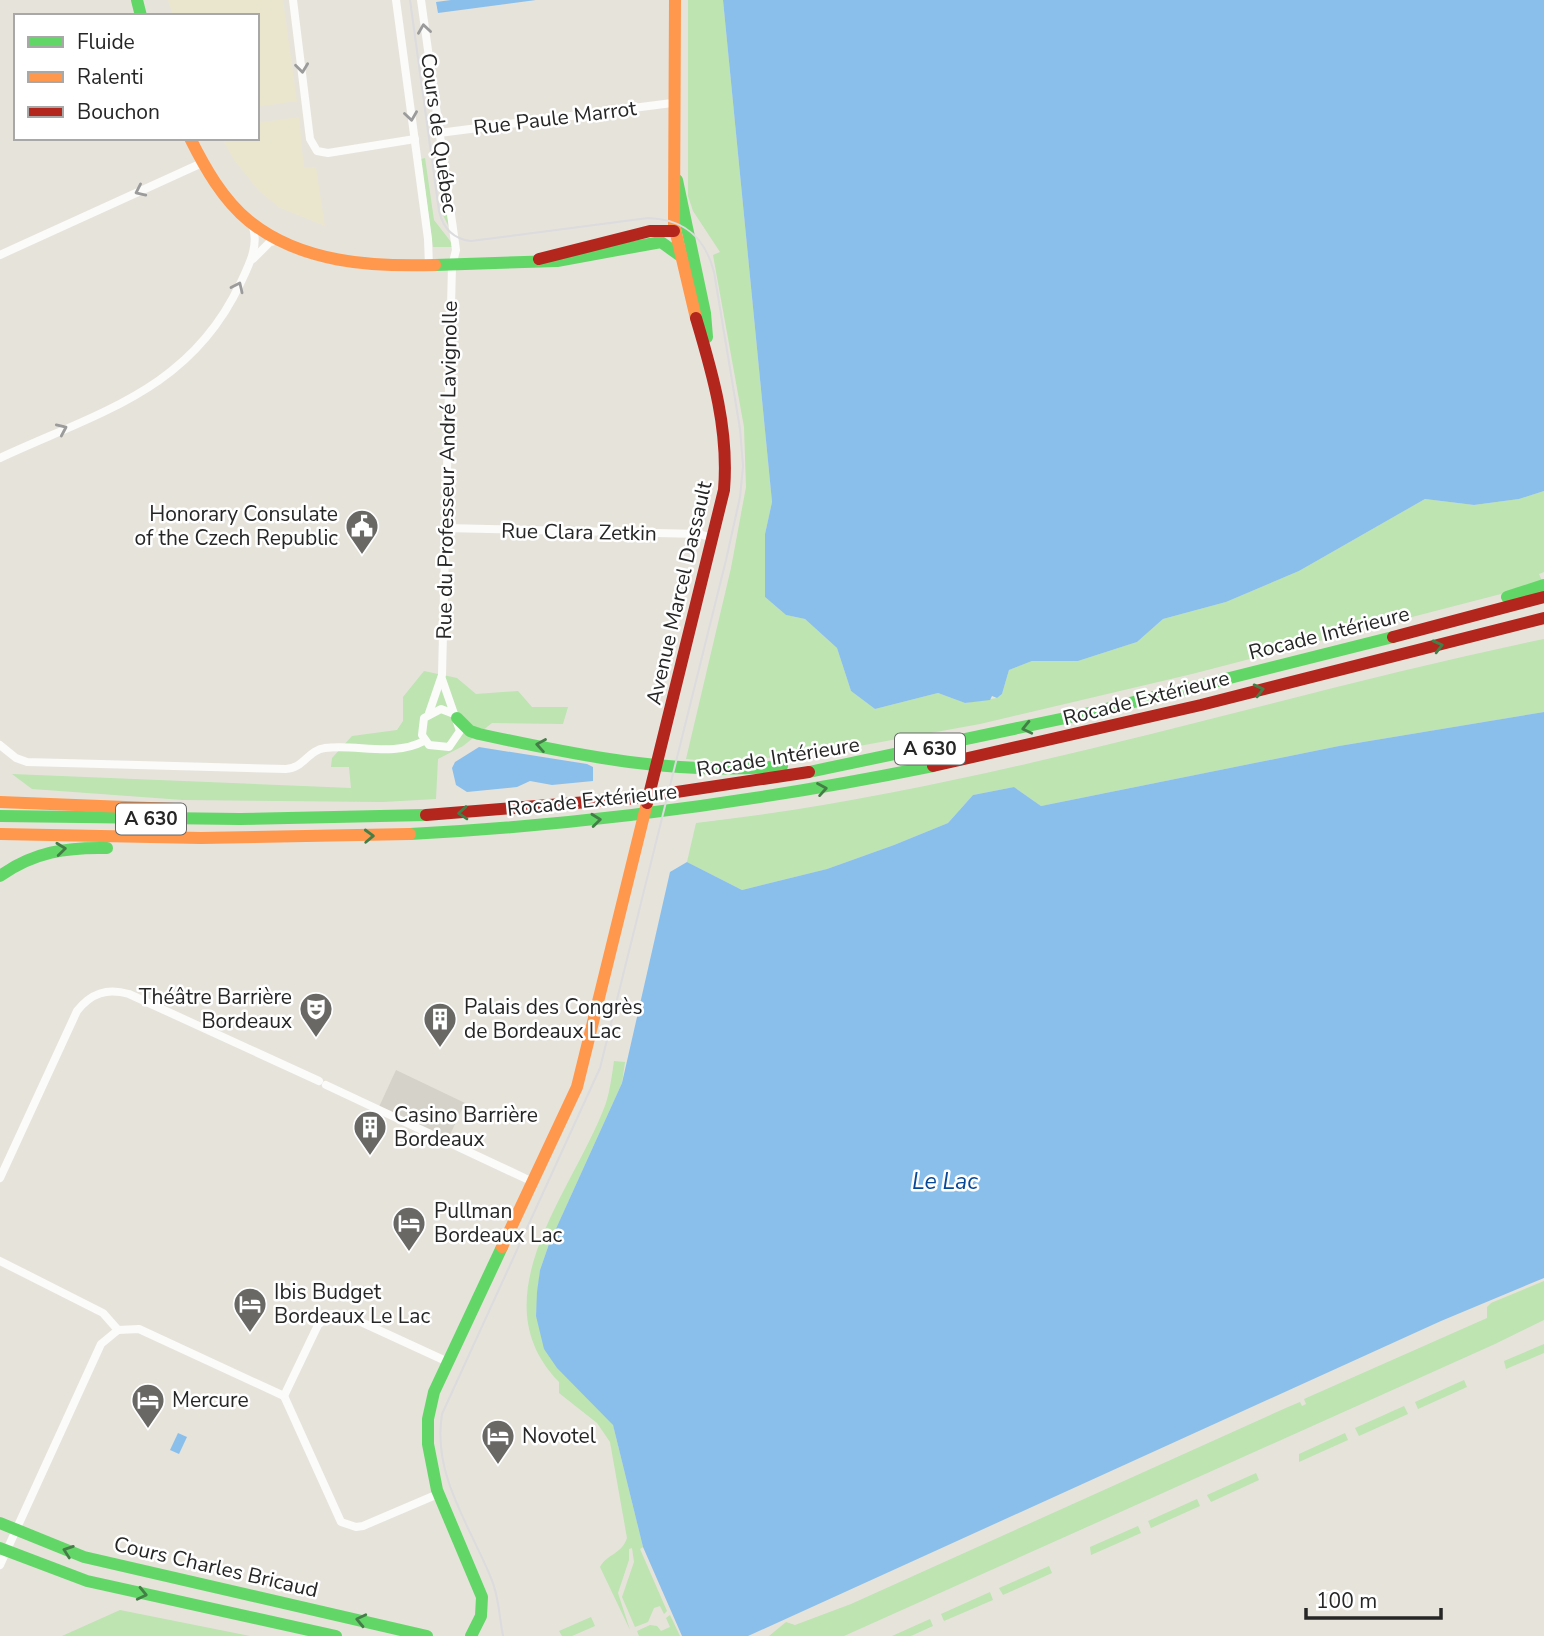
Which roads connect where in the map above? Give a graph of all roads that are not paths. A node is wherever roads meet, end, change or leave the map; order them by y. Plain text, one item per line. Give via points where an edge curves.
1 (293, 0) edge
2 (396, 0) edge
3 (421, 0) edge
4 (676, 0) edge
5 (672, 103) junction
6 (439, 133) junction
7 (415, 139) junction
8 (191, 140) edge
9 (202, 163) junction
10 (674, 173) junction
11 (685, 220) junction
12 (252, 223) junction
13 (674, 231) junction
14 (280, 240) junction
15 (600, 253) junction
16 (0, 255) edge
17 (679, 255) junction
18 (537, 260) junction
19 (251, 261) junction
20 (429, 266) junction
21 (452, 266) junction
22 (706, 345) junction
23 (0, 458) edge
24 (445, 528) junction
25 (713, 538) junction
26 (1544, 584) edge
27 (1544, 597) edge
28 (1544, 618) edge
29 (1544, 626) edge
30 (1507, 628) junction
31 (1415, 631) junction
32 (442, 675) junction
33 (429, 713) junction
34 (455, 716) junction
35 (972, 740) junction
36 (424, 741) junction
37 (0, 745) edge
38 (0, 796) edge
39 (0, 802) edge
40 (72, 804) junction
41 (0, 816) edge
42 (303, 820) junction
43 (0, 834) edge
44 (301, 838) junction
45 (0, 876) edge
46 (0, 1178) edge
47 (533, 1182) junction
48 (0, 1261) edge
49 (118, 1330) junction
50 (448, 1362) junction
51 (284, 1396) junction
52 (438, 1494) junction
53 (0, 1523) edge
54 (15, 1530) junction
55 (3, 1549) edge
56 (0, 1566) edge
57 (482, 1601) junction
58 (336, 1636) edge
59 (427, 1636) edge
60 (461, 1636) edge
61 (471, 1636) edge

1 -> 7 street via 310,139 317,150 328,153
2 -> 7 street, Cours de Québec
6 -> 3 street, Cours de Québec
4 - 5 main road, Avenue Marcel Dassault
5 - 6 street, Rue Paule Marrot
5 - 10 main road, Avenue Marcel Dassault
6 - 21 street, Cours de Québec via 456,250
7 - 20 street, Cours de Québec
8 - 9 main road
9 - 12 main road via 223,194
9 -> 16 street
10 - 11 main road, Avenue Marcel Dassault
10 - 13 main road, Avenue Marcel Dassault
11 - 13 main road
11 - 22 main road, Avenue Marcel Dassault via 705,313
12 - 14 main road
12 - 19 street via 255,243
13 - 15 main road
13 - 17 main road, Avenue Marcel Dassault
13 - 18 main road via 650,231
13 - 22 main road, Avenue Marcel Dassault via 687,261
14 - 19 street via 270,242
14 - 20 main road via 355,264
15 - 17 main road via 661,242
15 - 18 main road
17 - 22 main road, Avenue Marcel Dassault
18 - 21 main road
23 -> 19 street via 162,381 214,332
20 - 21 main road
21 - 24 street, Rue du Professeur André Lavignolle
22 - 25 main road, Avenue Marcel Dassault via 727,453
24 - 25 street, Rue Clara Zetkin
24 - 32 street, Rue du Professeur André Lavignolle
25 - 47 main road, Avenue Marcel Dassault via 577,1087
26 - 31 main road
27 - 31 main road, Rocade Intérieure / A 630
28 - 30 main road, Rocade Extérieure / A 630
29 - 30 main road
44 -> 30 main road, Rocade Extérieure / A 630 via 536,826 830,787 1016,749
31 -> 35 main road, Rocade Intérieure / A 630
32 - 33 street, Rue du Professeur André Lavignolle
32 - 34 street, Rue du Professeur André Lavignolle
33 - 34 street via 441,709
33 - 36 street via 422,723
35 -> 34 main road via 764,769 702,772 478,734
34 - 36 street via 460,731 449,747 435,748
35 -> 42 main road, Rocade Intérieure / A 630 via 817,771 636,798
36 - 37 street via 404,748 320,749 299,766 286,769 27,762
38 - 40 main road
39 - 40 main road
40 - 42 main road
41 - 42 main road, Rocade Intérieure / A 630
43 - 44 main road, Rocade Extérieure / A 630
45 -> 44 main road via 33,855 64,848
46 - 47 street via 77,1011 94,995 112,991 129,994
47 - 50 main road, Avenue Marcel Dassault
48 - 49 street via 103,1312
49 - 51 street via 139,1329
49 - 54 street via 101,1344
50 - 51 street via 348,1316 331,1314 318,1325
50 - 52 main road, Avenue Marcel Dassault via 434,1392 426,1431 428,1466
51 - 52 street via 341,1522 363,1526
52 - 57 main road, Avenue Marcel Dassault via 478,1582
53 - 54 main road, Cours Charles Bricaud
54 - 55 street
59 -> 54 main road, Cours Charles Bricaud via 84,1557
55 - 56 street
55 -> 58 main road, Cours Charles Bricaud via 87,1581
57 - 60 main road
57 - 61 main road via 484,1616

